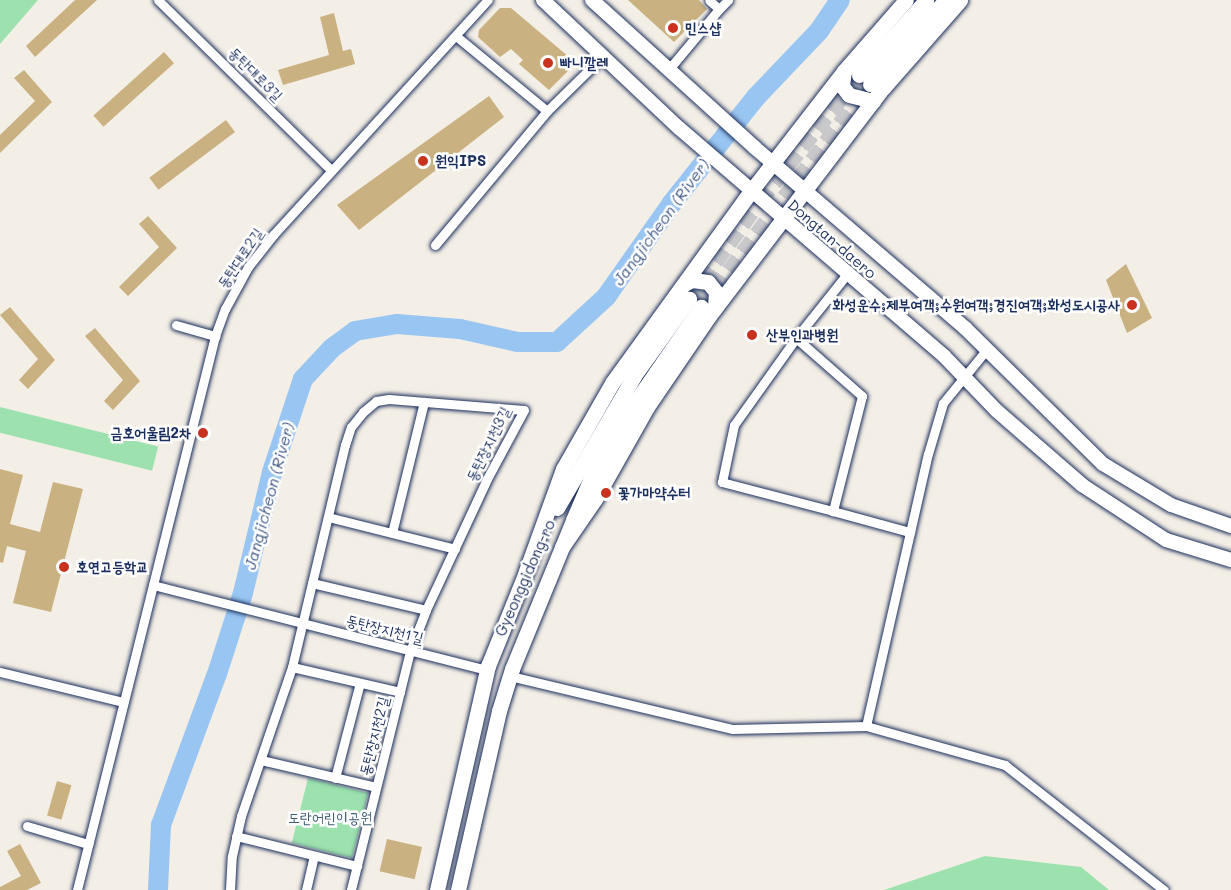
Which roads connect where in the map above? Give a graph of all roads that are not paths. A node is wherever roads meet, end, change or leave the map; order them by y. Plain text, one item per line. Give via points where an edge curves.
1 (158, 0) edge
2 (488, 0) edge
3 (543, 0) edge
4 (592, 0) edge
5 (709, 0) edge
6 (728, 0) edge
7 (906, 0) edge
8 (926, 0) edge
9 (946, 0) edge
10 (960, 0) edge
11 (719, 9) junction
12 (456, 36) junction
13 (603, 56) junction
14 (669, 69) junction
15 (844, 71) junction
16 (873, 101) junction
17 (547, 111) junction
18 (774, 164) junction
19 (331, 170) junction
20 (805, 190) junction
21 (751, 191) junction
22 (783, 219) junction
23 (435, 245) dead end
24 (847, 273) junction
25 (697, 300) junction
26 (176, 325) dead end
27 (215, 336) junction
28 (796, 339) junction
29 (987, 349) junction
30 (963, 378) junction
31 (424, 402) junction
32 (833, 511) junction
33 (328, 518) junction
34 (1231, 526) edge
35 (910, 532) junction
36 (392, 533) junction
37 (455, 549) junction
38 (1231, 560) edge
39 (312, 583) junction
40 (153, 585) junction
41 (426, 610) junction
42 (303, 623) junction
43 (411, 651) junction
44 (292, 668) junction
45 (488, 670) junction
46 (0, 672) edge
47 (510, 676) junction
48 (360, 683) junction
49 (400, 692) junction
50 (123, 702) junction
51 (866, 726) junction
52 (261, 760) junction
53 (335, 778) junction
54 (376, 788) junction
55 (27, 826) dead end
56 (236, 836) junction
57 (88, 844) junction
58 (314, 856) junction
59 (357, 866) junction
60 (77, 890) edge
61 (230, 890) edge
62 (306, 890) edge
63 (351, 890) edge
64 (437, 890) edge
65 (458, 890) edge
66 (1164, 890) edge

1 - 19 street, 동탄대로3길
2 - 12 street, 동탄대로2길
3 - 13 main road, Dongtan-daero
4 - 14 main road, Dongtan-daero
5 - 11 street
6 - 11 street
7 - 15 main road
8 - 9 main road via 864,79
10 - 16 main road
11 - 14 street
12 - 17 street
12 - 19 street, 동탄대로2길
13 - 17 street
13 - 21 main road, Dongtan-daero
14 - 18 main road, Dongtan-daero
15 - 16 main road via 842,86 849,95
15 - 18 main road
16 - 20 main road
17 - 23 street
18 - 20 main road, Dongtan-daero
18 - 21 main road
19 - 27 street, 동탄대로2길 via 248,267
20 - 22 main road
20 - 29 main road, Dongtan-daero
21 - 22 main road, Dongtan-daero
21 - 25 main road
22 - 24 main road, Dongtan-daero
22 - 25 main road
24 - 28 street
24 - 30 main road, Dongtan-daero via 944,356
25 - 45 main road, Gyeonggidong-ro via 612,383 579,438 563,469
25 - 47 main road, Gyeonggidong-ro via 647,407 596,499 562,547
26 - 27 street
27 - 40 street, 동탄대로2길
28 - 32 street via 862,396
28 - 32 street via 734,425 722,482
29 - 30 street
29 - 34 main road, Dongtan-daero via 1103,465 1171,505
30 - 35 street via 943,403
30 - 38 main road, Dongtan-daero via 1082,485 1166,540
31 - 33 street, 동탄장지천3길 via 376,401 363,412 351,427 345,445
31 - 36 street
31 - 37 street, 동탄장지천3길 via 524,410
32 - 35 street
33 - 36 street
33 - 39 street, 동탄장지천3길
35 - 51 street
36 - 37 street
37 - 41 street, 동탄장지천3길
39 - 41 street
39 - 42 street, 동탄장지천3길
40 - 42 street, 동탄장지천1길
40 - 50 street, 동탄대로2길
41 - 43 street, 동탄장지천3길
42 - 43 street, 동탄장지천1길
42 - 44 street
43 - 45 street, 동탄장지천1길
43 - 49 street, 동탄장지천2길
44 - 48 street, 동탄장지천2길
44 - 52 street
45 - 64 main road, Gyeonggidong-ro
46 - 50 street
47 - 51 street via 733,729
47 - 65 main road, Gyeonggidong-ro
48 - 49 street, 동탄장지천2길
48 - 53 street, 동탄장지천2길
49 - 54 street, 동탄장지천2길
50 - 57 street, 동탄대로2길
51 - 66 street via 1005,765
52 - 53 street, 동탄장지천2길
52 - 56 street
53 - 54 street, 동탄장지천2길
54 - 59 street, 동탄장지천2길
55 - 57 street
56 - 58 street
56 - 61 street
57 - 60 street, 동탄대로2길
58 - 59 street
58 - 62 street
59 - 63 street, 동탄장지천2길

